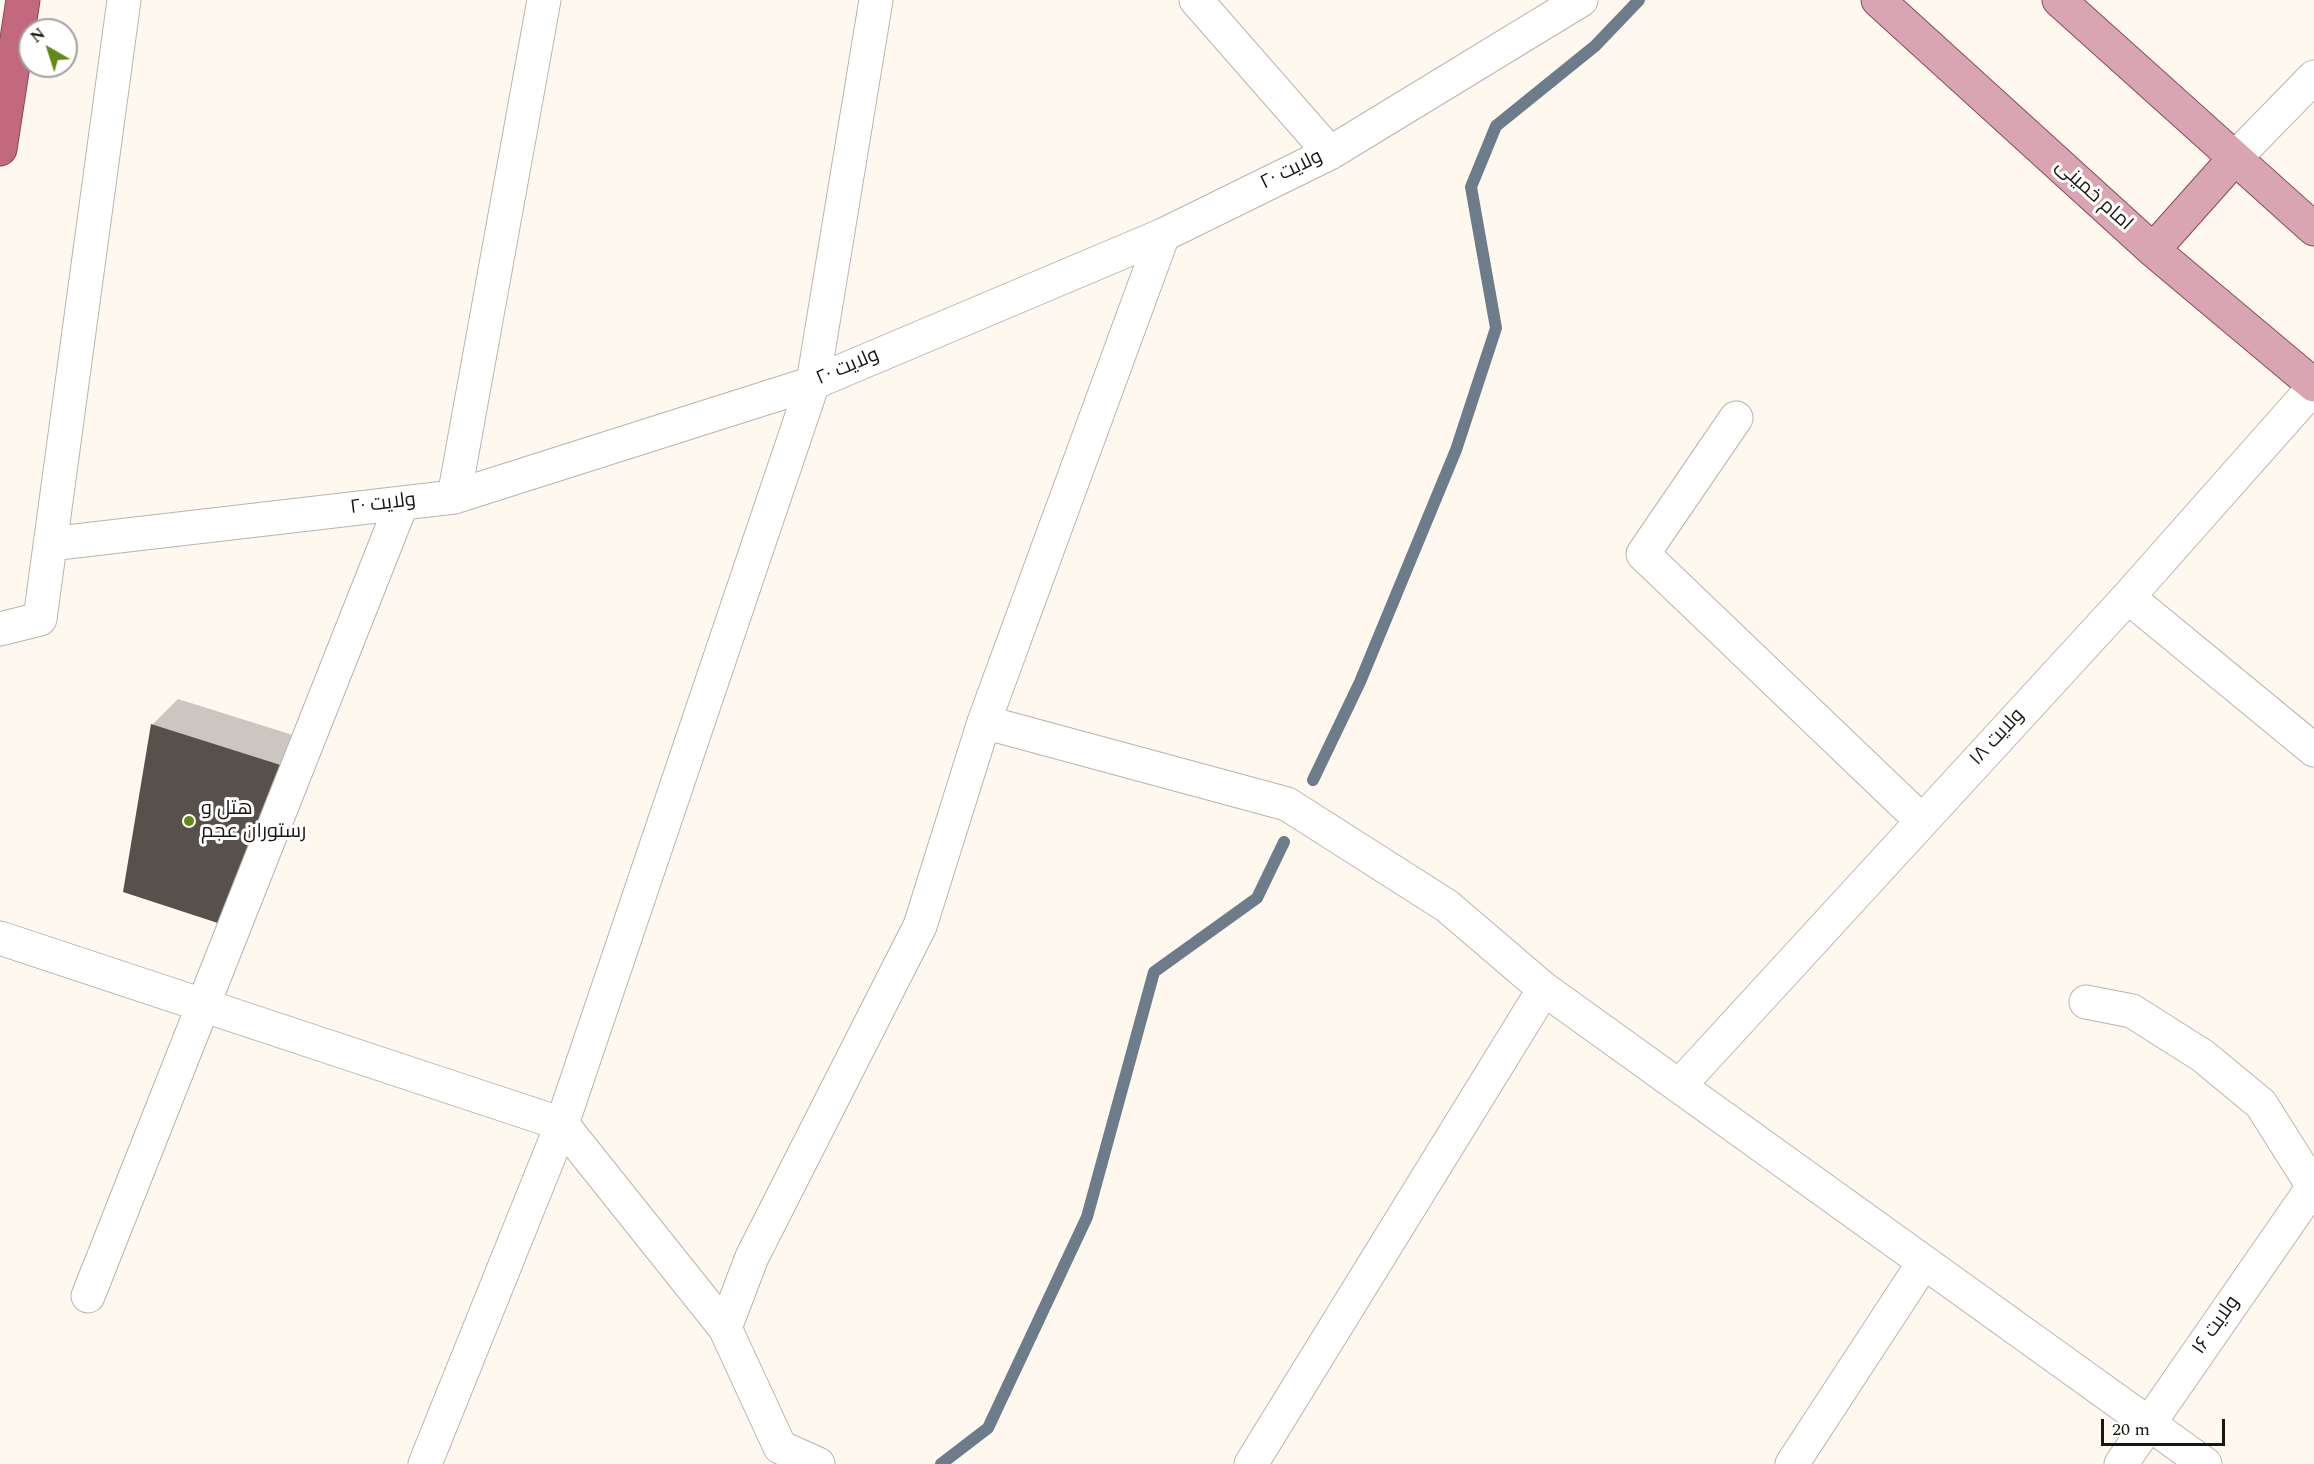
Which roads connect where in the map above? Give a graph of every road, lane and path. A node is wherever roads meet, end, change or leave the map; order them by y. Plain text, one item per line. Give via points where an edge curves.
1 (23, 0) edge
2 (124, 0) edge
3 (544, 0) edge
4 (876, 0) edge
5 (1196, 0) edge
6 (1581, 0) edge
7 (1878, 0) edge
8 (2060, 0) edge
9 (2314, 76) edge
10 (0, 149) edge
11 (1330, 153) junction
12 (2235, 158) junction
13 (2314, 229) edge
14 (1163, 235) junction
15 (2153, 250) junction
16 (813, 383) junction
17 (2314, 386) edge
18 (1736, 418) dead end
19 (454, 496) junction
20 (402, 503) junction
21 (50, 544) junction
22 (2128, 597) junction
23 (0, 629) edge
24 (984, 722) junction
25 (2314, 750) edge
26 (1922, 821) junction
27 (0, 938) edge
28 (1544, 988) junction
29 (2086, 1002) dead end
30 (203, 1005) junction
31 (1678, 1086) junction
32 (562, 1124) junction
33 (2314, 1188) edge
34 (1924, 1262) junction
35 (88, 1296) dead end
36 (725, 1328) junction
37 (2149, 1424) junction
38 (425, 1464) edge
39 (818, 1464) edge
40 (1251, 1464) edge
41 (1792, 1464) edge
42 (2121, 1464) edge
43 (2205, 1464) edge

1 - 10 highway
2 - 21 street
3 - 19 street
4 - 16 street
5 - 11 street
6 - 11 street, ولایت ۲۰
7 - 15 main road, امام خمینی
8 - 12 main road
9 - 12 street
11 - 14 street, ولایت ۲۰
12 - 13 main road
12 - 15 main road
14 - 16 street, ولایت ۲۰
14 - 24 street
15 - 17 main road, امام خمینی
16 - 19 street, ولایت ۲۰
16 - 32 street
17 - 22 street, ولایت ۱۸
18 - 26 street via 1643,554
19 - 20 street, ولایت ۲۰
20 - 21 street, ولایت ۲۰
20 - 30 street
21 - 23 street via 40,618
22 - 25 street
22 - 26 street, ولایت ۱۸
24 - 28 street via 1287,804 1447,906
24 - 36 street via 920,926 752,1257
26 - 31 street, ولایت ۱۸
27 - 30 street
28 - 31 street
28 - 40 street
29 - 33 street via 2132,1011 2203,1056 2261,1104
30 - 32 street
30 - 35 street
31 - 34 street
32 - 36 street
32 - 38 street
33 - 37 street, ولایت ۱۶
34 - 37 street
34 - 41 street
36 - 39 street via 780,1447
37 - 42 street, ولایت ۱۶
37 - 43 street

